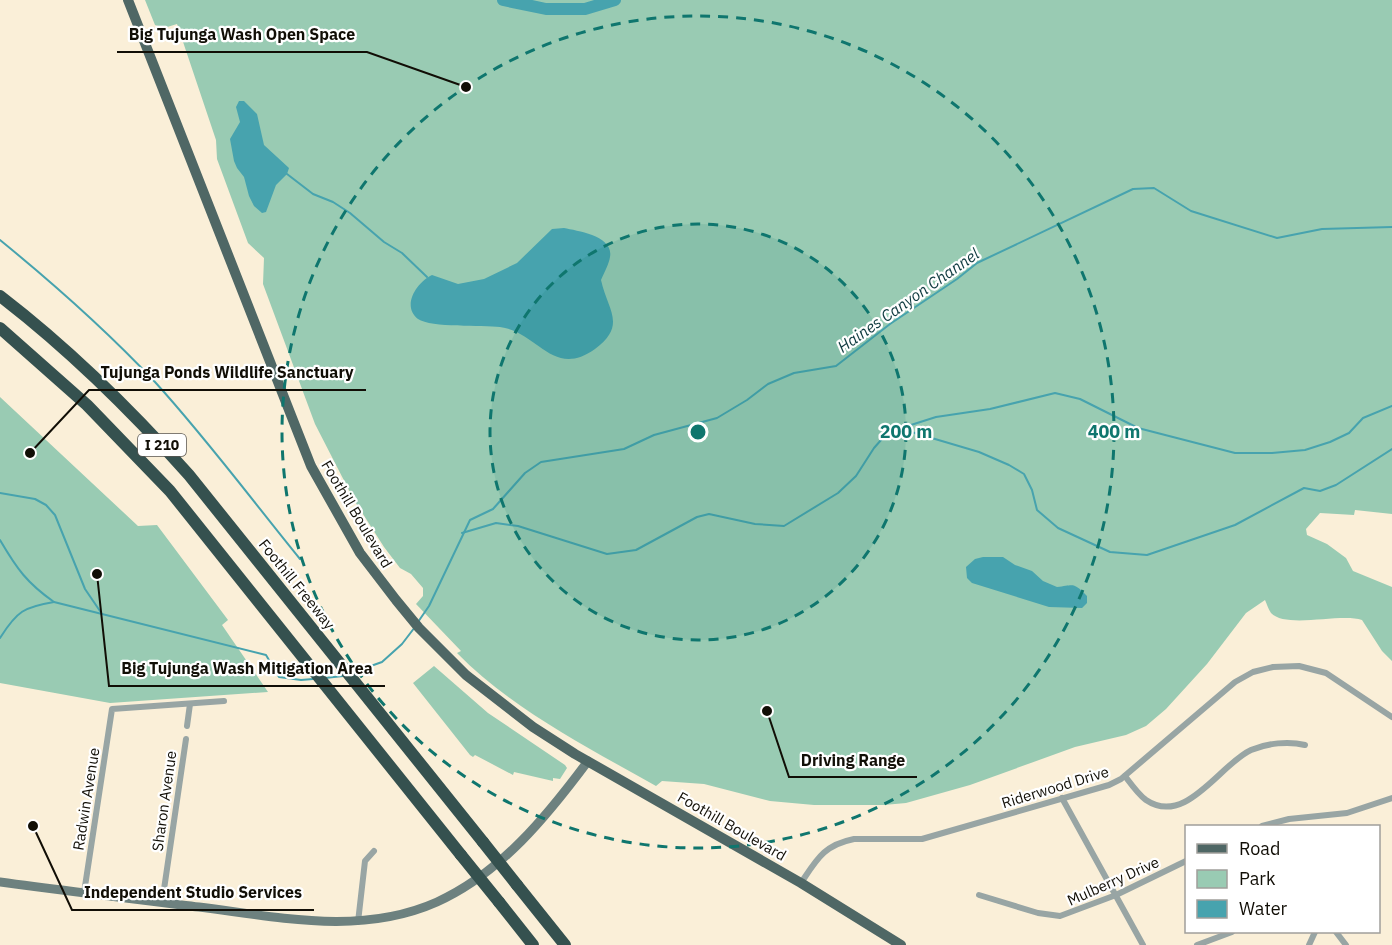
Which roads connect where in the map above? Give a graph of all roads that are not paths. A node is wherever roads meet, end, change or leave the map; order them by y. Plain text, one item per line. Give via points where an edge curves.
1 (128, 0) edge
2 (0, 296) edge
3 (0, 328) edge
4 (224, 701) dead end
5 (190, 704) junction
6 (1392, 717) edge
7 (187, 726) dead end
8 (186, 739) dead end
9 (1305, 745) dead end
10 (588, 761) junction
11 (1125, 776) junction
12 (1062, 798) junction
13 (1392, 798) edge
14 (1266, 825) edge
15 (374, 850) dead end
16 (1185, 861) edge
17 (0, 882) edge
18 (801, 883) junction
19 (84, 893) junction
20 (979, 895) dead end
21 (1116, 895) junction
22 (499, 902) junction
23 (162, 903) junction
24 (357, 922) junction
25 (1229, 933) edge
26 (1337, 933) edge
27 (526, 945) edge
28 (533, 945) edge
29 (565, 945) edge
30 (901, 945) edge
31 (1143, 945) edge
32 (1197, 945) edge
33 (1346, 945) edge

1 - 10 main road, Foothill Boulevard via 311,466 360,553 419,628 465,675 533,727
2 - 29 highway, Foothill Freeway / I 210, bridge via 82,366 148,430 208,497
3 - 22 highway, I 210, bridge via 130,447 189,513
4 - 5 street
5 - 7 street
5 - 19 street, Radwin Avenue via 112,710
6 - 11 street, Riderwood Drive via 1326,673 1299,666 1272,667 1235,682
8 - 23 street, Sharon Avenue
9 - 11 street via 1292,742 1251,750 1194,796 1176,805 1149,802
10 - 18 main road, Foothill Boulevard
10 - 24 main road via 524,838 488,872 436,903 384,919
11 - 12 street, Riderwood Drive via 1109,785
12 - 18 street, Riderwood Drive via 922,839 845,841 826,849
12 - 21 street
13 - 14 street via 1347,813
15 - 24 street via 365,861
16 - 21 street, Mulberry Drive
17 - 19 main road
18 - 30 main road, Foothill Boulevard
19 - 23 main road
20 - 21 street, Mulberry Drive via 1054,916 1067,915
21 - 31 street
22 - 27 highway
22 - 28 highway, I 210
23 - 24 main road
25 - 32 street
26 - 33 street

